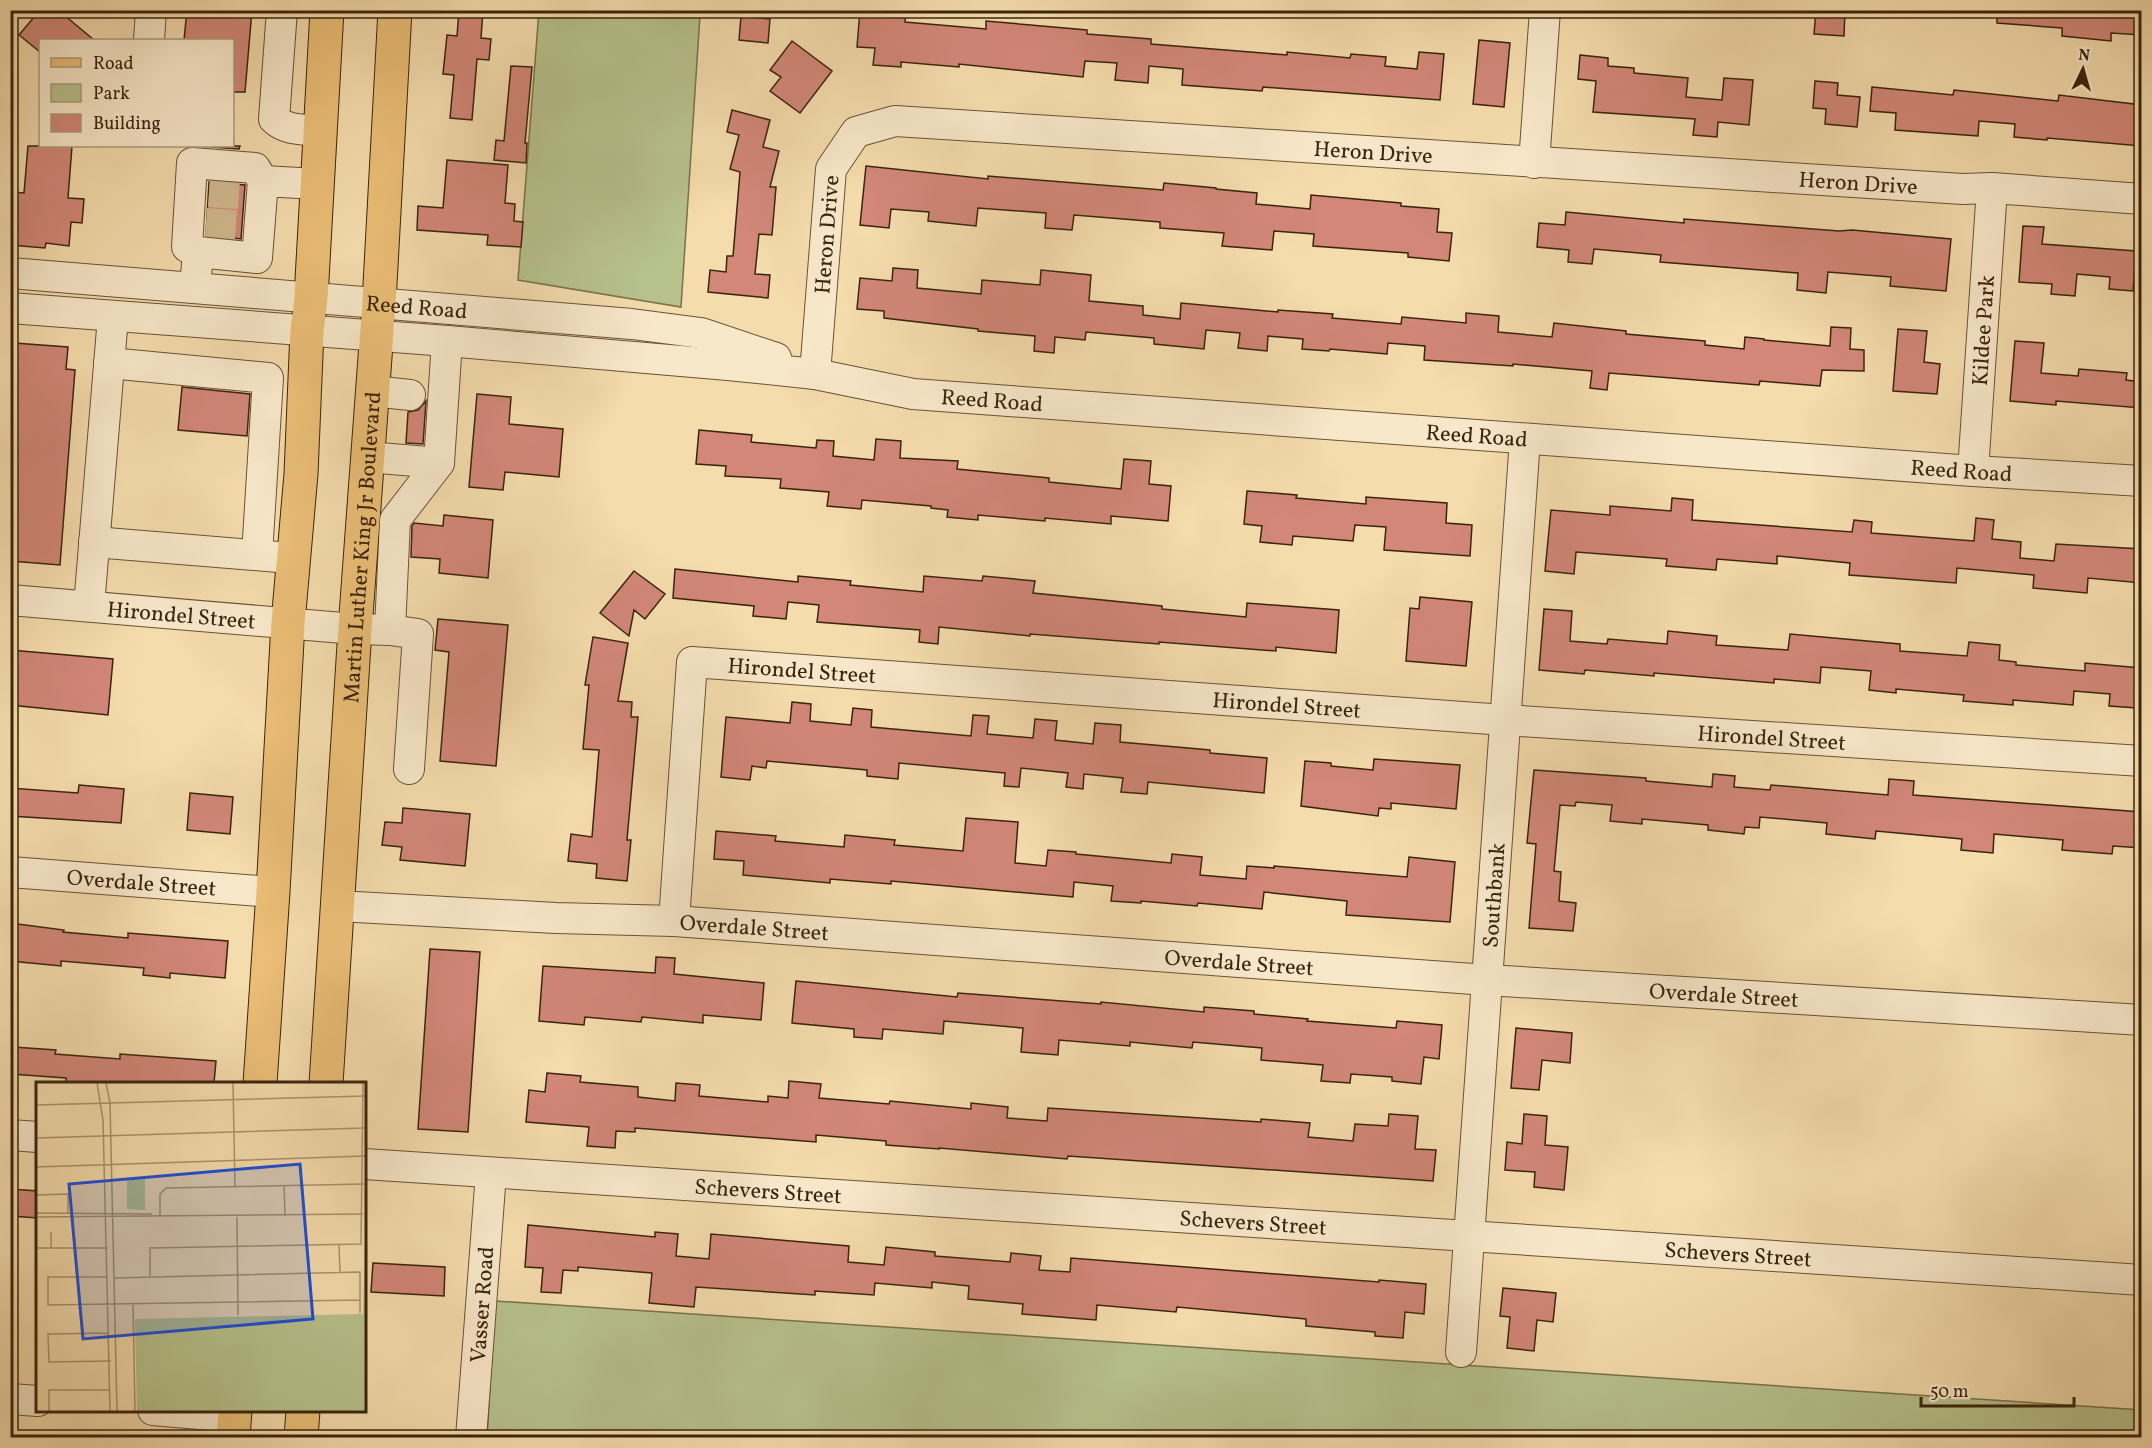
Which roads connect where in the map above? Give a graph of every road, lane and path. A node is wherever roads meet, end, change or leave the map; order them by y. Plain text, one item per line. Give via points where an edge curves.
1 (151, 10) edge
2 (282, 10) edge
3 (327, 10) edge
4 (396, 10) edge
5 (1545, 10) edge
6 (149, 39) edge
7 (320, 131) junction
8 (1534, 163) junction
9 (317, 184) junction
10 (1992, 188) junction
11 (258, 191) junction
12 (2142, 199) edge
13 (198, 252) junction
14 (10, 273) edge
15 (195, 288) junction
16 (311, 298) junction
17 (379, 303) junction
18 (10, 308) edge
19 (112, 317) junction
20 (307, 331) junction
21 (376, 336) junction
22 (447, 341) junction
23 (109, 363) junction
24 (815, 374) junction
25 (372, 391) junction
26 (429, 397) junction
27 (1525, 439) junction
28 (264, 442) junction
29 (302, 448) junction
30 (367, 457) junction
31 (439, 463) junction
32 (1973, 471) junction
33 (2142, 481) edge
34 (364, 496) junction
35 (408, 501) junction
36 (260, 504) junction
37 (298, 508) junction
38 (94, 542) junction
39 (257, 555) junction
40 (293, 558) junction
41 (10, 600) edge
42 (89, 606) junction
43 (288, 623) junction
44 (355, 628) junction
45 (390, 630) junction
46 (1505, 720) junction
47 (2142, 761) edge
48 (409, 769) dead end
49 (10, 872) edge
50 (273, 892) junction
51 (338, 906) junction
52 (675, 921) junction
53 (1487, 980) junction
54 (2142, 1020) edge
55 (260, 1082) edge
56 (326, 1082) edge
57 (10, 1135) edge
58 (36, 1137) edge
59 (366, 1164) edge
60 (491, 1173) junction
61 (1469, 1237) junction
62 (2142, 1280) edge
63 (1461, 1352) dead end
64 (10, 1399) edge
65 (36, 1401) edge
66 (166, 1412) edge
67 (303, 1412) edge
68 (234, 1422) edge
69 (301, 1437) edge
70 (471, 1437) edge

1 - 6 street
2 - 7 street via 274,119 287,128
3 - 7 main road
4 - 17 main road, Martin Luther King Jr Boulevard
5 - 8 street
7 - 9 main road
8 - 10 street, Heron Drive
8 - 24 street, Heron Drive via 895,121 856,132 831,169
9 - 11 street
9 - 16 main road
10 - 12 street, Heron Drive
10 - 32 street, Kildee Park
11 - 13 street via 254,227 257,258
11 - 13 street via 255,168 192,163 199,191 197,223 187,247
13 - 15 street
14 - 15 street, Reed Road
15 - 16 street, Reed Road
16 - 17 street, Reed Road
16 - 20 main road
17 - 21 main road, Martin Luther King Jr Boulevard
17 - 24 street, Reed Road via 701,333
18 - 19 street, Reed Road
19 - 20 street, Reed Road
19 - 23 street
20 - 21 street, Reed Road
20 - 29 main road
21 - 22 street, Reed Road
21 - 25 main road, Martin Luther King Jr Boulevard
22 - 24 street, Reed Road
22 - 26 street
23 - 28 street via 268,378
23 - 38 street
24 - 27 street, Reed Road via 914,394
25 - 26 street
25 - 30 main road, Martin Luther King Jr Boulevard
26 - 31 street
27 - 32 street, Reed Road
27 - 46 street, Southbank
28 - 29 street
28 - 36 street
29 - 37 main road
30 - 31 street
30 - 34 main road, Martin Luther King Jr Boulevard
31 - 35 street
32 - 33 street, Reed Road
34 - 35 street
34 - 44 main road, Martin Luther King Jr Boulevard
35 - 45 street via 395,520
36 - 37 street
36 - 39 street
37 - 40 main road
38 - 39 street
38 - 42 street
39 - 40 street
40 - 43 main road
41 - 42 street, Hirondel Street
42 - 43 street, Hirondel Street
43 - 44 street, Hirondel Street
43 - 50 main road
44 - 45 street, Hirondel Street
44 - 51 main road, Martin Luther King Jr Boulevard
45 - 48 street, Hirondel Street via 418,634
46 - 47 street, Hirondel Street
46 - 52 street, Hirondel Street via 692,662
46 - 53 street, Southbank
49 - 50 street, Overdale Street
50 - 55 main road
51 - 52 street, Overdale Street
51 - 56 main road, Martin Luther King Jr Boulevard
52 - 53 street, Overdale Street
53 - 54 street, Overdale Street
53 - 61 street, Southbank
57 - 58 street
59 - 60 street, Schevers Street
60 - 61 street, Schevers Street
60 - 70 street, Vasser Road
61 - 62 street, Schevers Street
61 - 63 street, Southbank
64 - 65 street
66 - 68 street
67 - 69 main road

